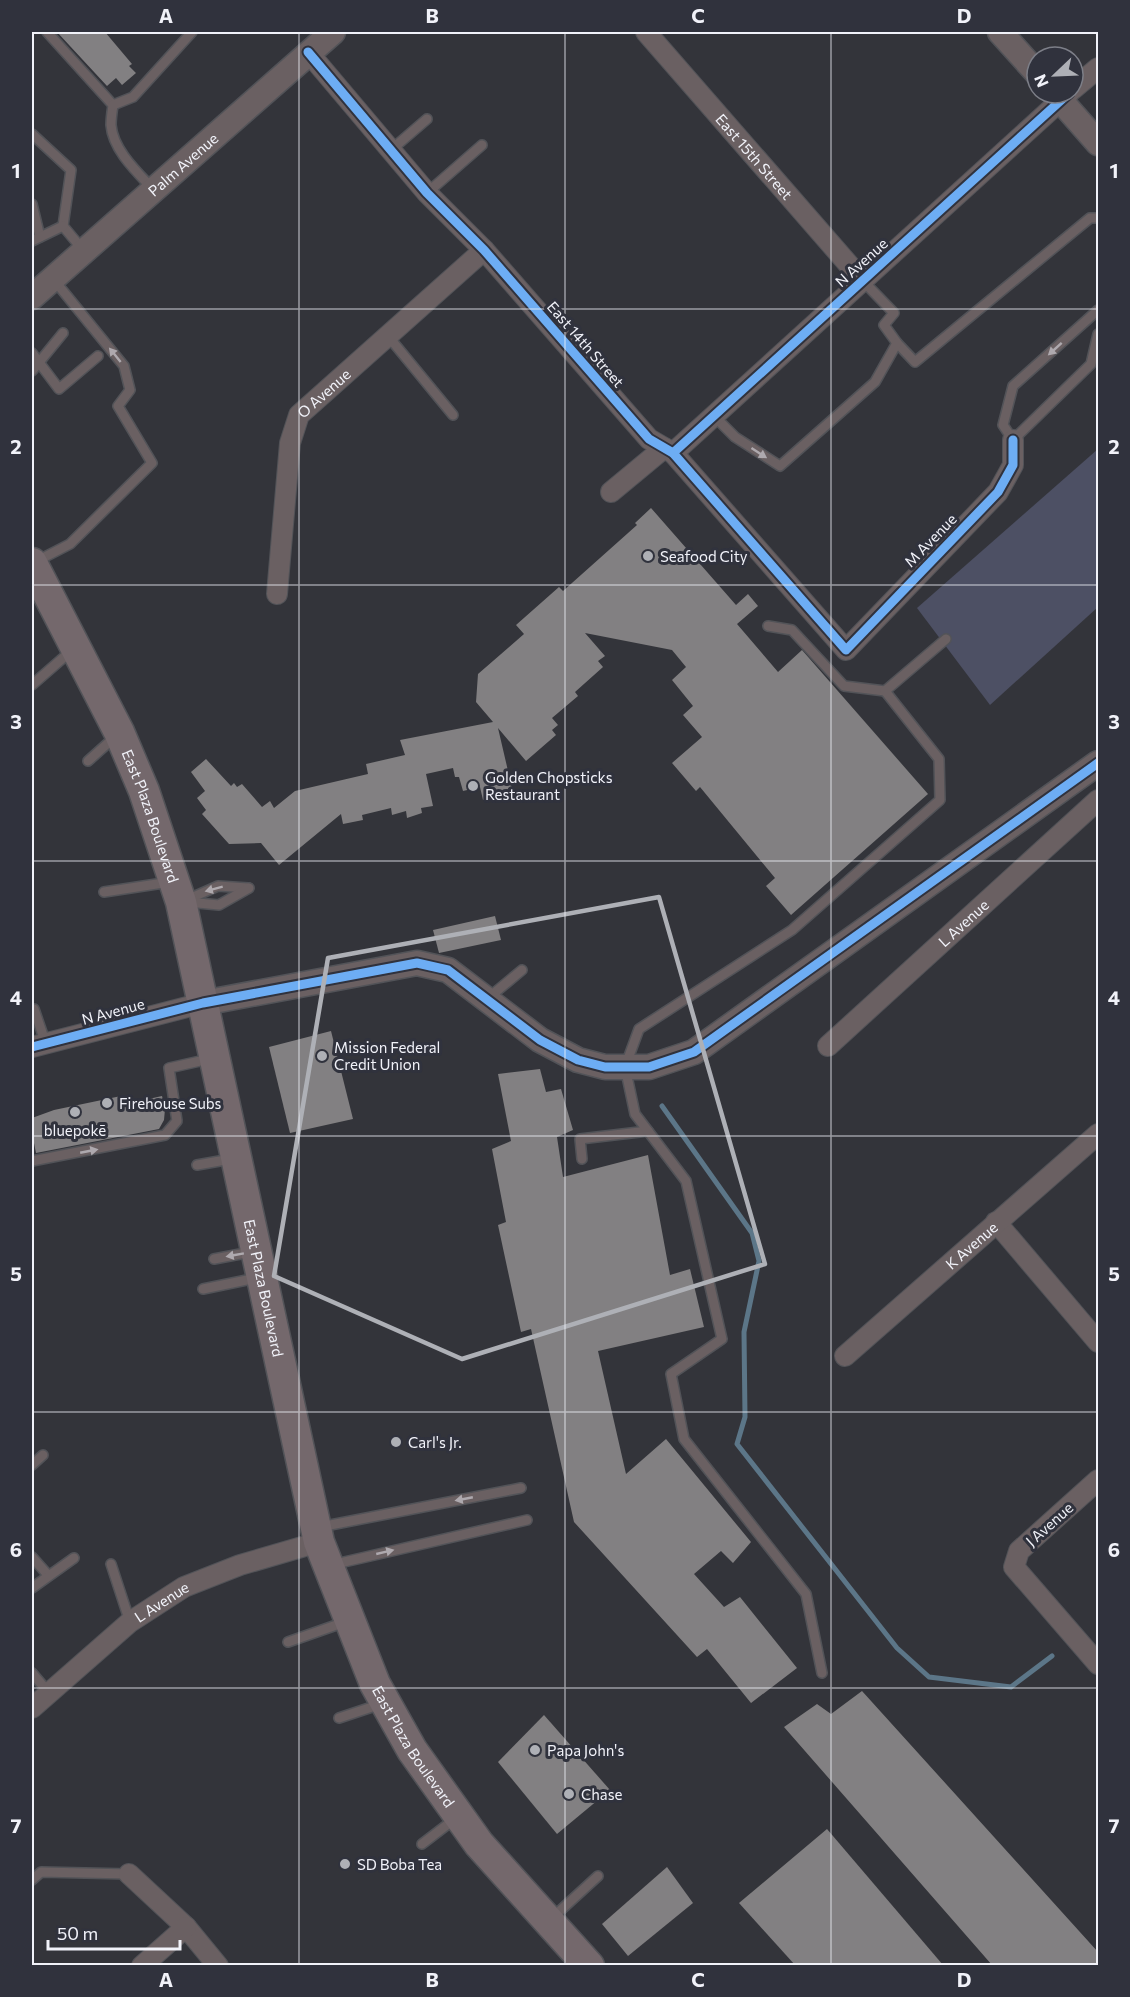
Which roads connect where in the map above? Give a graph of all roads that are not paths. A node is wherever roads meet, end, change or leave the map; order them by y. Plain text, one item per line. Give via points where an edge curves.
1 (48, 32) edge
2 (192, 32) edge
3 (333, 32) edge
4 (646, 32) edge
5 (1000, 32) edge
6 (308, 52) junction
7 (1025, 60) edge
8 (1098, 68) edge
9 (1085, 78) edge
10 (112, 105) junction
11 (1052, 105) edge
12 (1072, 105) edge
13 (427, 118) dead end
14 (32, 134) edge
15 (1098, 143) edge
16 (482, 145) dead end
17 (391, 150) junction
18 (153, 189) junction
19 (427, 193) junction
20 (32, 204) edge
21 (1098, 218) edge
22 (63, 226) junction
23 (36, 239) edge
24 (484, 250) junction
25 (83, 251) junction
26 (52, 278) junction
27 (863, 281) junction
28 (32, 294) edge
29 (1098, 310) edge
30 (63, 333) dead end
31 (1098, 334) edge
32 (388, 336) junction
33 (897, 343) junction
34 (32, 353) edge
35 (98, 356) dead end
36 (38, 362) junction
37 (32, 371) edge
38 (453, 415) dead end
39 (714, 416) junction
40 (1012, 440) junction
41 (669, 450) junction
42 (611, 492) dead end
43 (32, 563) edge
44 (277, 594) dead end
45 (768, 626) dead end
46 (946, 639) dead end
47 (75, 647) junction
48 (846, 650) joint
49 (32, 685) edge
50 (885, 690) junction
51 (119, 732) junction
52 (88, 762) dead end
53 (1098, 763) edge
54 (1098, 800) edge
55 (178, 891) junction
56 (104, 892) dead end
57 (522, 970) dead end
58 (487, 999) junction
59 (203, 1003) junction
60 (34, 1009) dead end
61 (39, 1046) edge
62 (828, 1046) dead end
63 (215, 1058) junction
64 (625, 1067) junction
65 (648, 1131) junction
66 (1098, 1134) edge
67 (236, 1158) junction
68 (582, 1159) dead end
69 (32, 1161) edge
70 (197, 1165) dead end
71 (996, 1222) junction
72 (214, 1259) dead end
73 (259, 1264) junction
74 (203, 1289) dead end
75 (1098, 1342) edge
76 (845, 1356) dead end
77 (43, 1455) dead end
78 (32, 1465) edge
79 (1098, 1480) edge
80 (521, 1488) dead end
81 (527, 1520) dead end
82 (321, 1545) junction
83 (32, 1557) edge
84 (74, 1558) dead end
85 (111, 1564) dead end
86 (48, 1575) junction
87 (32, 1588) edge
88 (350, 1620) junction
89 (130, 1622) junction
90 (288, 1642) dead end
91 (1098, 1664) edge
92 (32, 1673) edge
93 (822, 1673) dead end
94 (49, 1693) junction
95 (386, 1702) junction
96 (32, 1708) edge
97 (339, 1718) dead end
98 (458, 1816) junction
99 (422, 1844) dead end
100 (129, 1874) joint
101 (598, 1876) dead end
102 (32, 1880) edge
103 (549, 1920) junction
104 (186, 1928) junction
105 (142, 1965) edge
106 (218, 1965) edge
107 (588, 1965) edge

1 - 10 lane
2 - 10 lane via 133,98
3 - 6 street, Palm Avenue
4 - 27 street, East 15th Street
5 - 7 street
6 - 17 street, East 14th Street
6 - 18 street, Palm Avenue
8 - 9 street, N Avenue
10 - 18 lane via 114,138
11 - 27 street, N Avenue
12 - 15 street
13 - 17 lane
14 - 22 lane via 71,170
16 - 19 lane
17 - 19 street, East 14th Street
18 - 25 street, Palm Avenue
19 - 24 street, East 14th Street
20 - 23 lane
21 - 33 lane via 1090,218 915,362
22 - 23 lane
22 - 25 lane
24 - 32 street, O Avenue
24 - 41 street, East 14th Street via 649,439
25 - 26 street, Palm Avenue
26 - 28 street, Palm Avenue
43 -> 26 lane via 70,544 152,463 118,406 130,390 124,366
27 - 33 lane via 894,313 884,325
27 - 39 street, N Avenue
29 -> 40 lane via 1013,386 1003,425
30 - 36 lane
31 - 40 lane via 1091,364
32 - 38 lane
32 - 44 street, O Avenue via 299,415 290,443
39 -> 33 lane via 735,437 780,466 875,382
34 - 36 lane
35 - 36 lane via 59,389
36 - 37 lane
39 - 41 street, N Avenue
40 - 48 street, M Avenue via 1013,465 998,492
41 - 42 street, N Avenue
41 - 48 street, East 14th Street
43 - 47 main road, East Plaza Boulevard
45 - 50 lane via 792,630 844,686
46 - 50 lane
47 - 49 lane
47 - 51 main road, East Plaza Boulevard
50 - 64 lane via 939,759 940,800 792,930 639,1029
51 - 52 lane
51 - 55 main road, East Plaza Boulevard
53 - 64 street via 694,1052 649,1067
54 - 62 street, L Avenue
55 -> 55 lane via 219,905 249,888 218,886
55 - 56 lane
55 - 59 main road, East Plaza Boulevard
57 - 58 lane
58 - 59 street via 448,970 417,963
58 - 64 street via 540,1040 578,1060
59 - 61 street, N Avenue
59 - 63 main road, East Plaza Boulevard
60 - 61 lane
63 - 67 main road, East Plaza Boulevard
69 -> 63 lane via 165,1135 177,1121 169,1068
64 - 65 lane via 635,1114
65 - 68 lane via 580,1139
65 - 93 lane via 686,1181 722,1339 670,1374 684,1439 806,1594
66 - 71 street, K Avenue
67 - 70 lane
67 - 73 main road, East Plaza Boulevard
71 - 75 street
71 - 76 street, K Avenue
73 -> 72 lane
73 - 74 lane
73 - 82 main road, East Plaza Boulevard
77 - 78 lane
79 - 91 street, J Avenue via 1018,1551 1014,1567
80 -> 82 lane
82 -> 81 lane
82 - 88 main road, East Plaza Boulevard
82 - 89 street, L Avenue via 240,1565 184,1587
83 - 86 lane
84 - 86 lane
85 - 89 lane
86 - 87 lane
88 - 90 lane
88 - 95 main road, East Plaza Boulevard
89 - 94 street, L Avenue
92 - 94 lane
94 - 96 street, L Avenue
95 - 97 lane
95 - 98 main road, East Plaza Boulevard via 412,1750
98 - 99 lane
98 - 103 main road, East Plaza Boulevard
100 - 102 lane via 41,1872
100 - 104 street
101 - 103 lane
103 - 107 main road, East Plaza Boulevard
104 - 105 street
104 - 106 street

